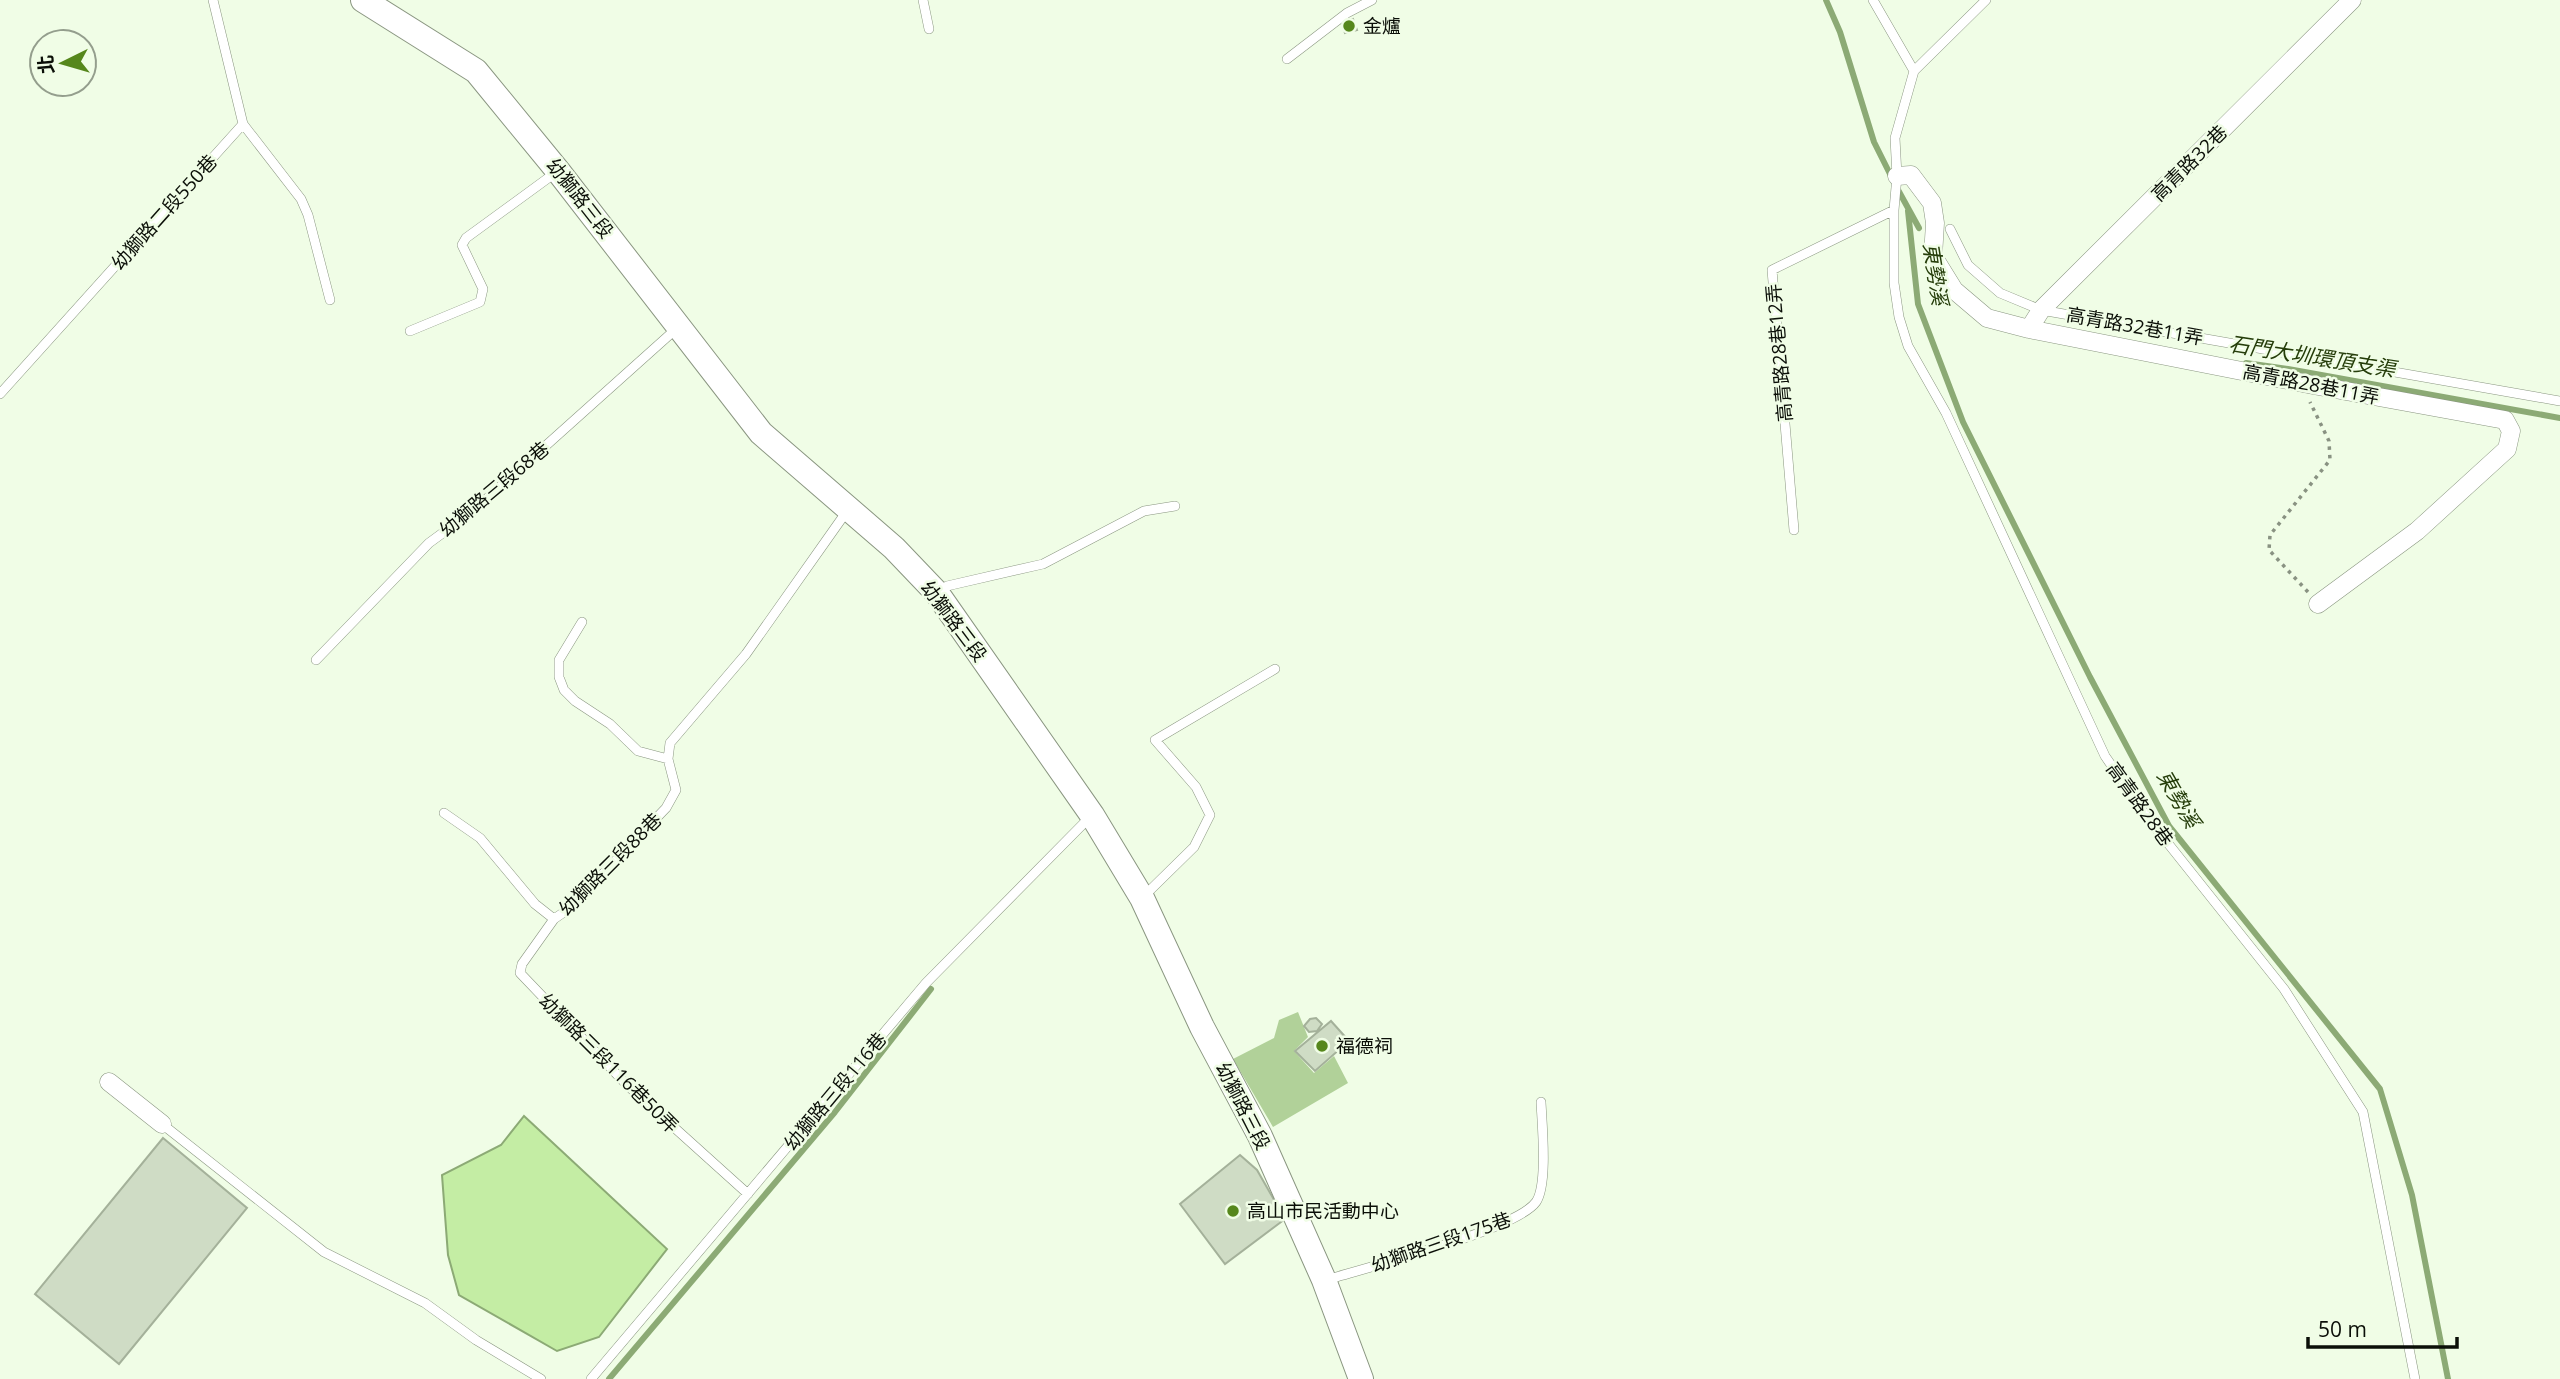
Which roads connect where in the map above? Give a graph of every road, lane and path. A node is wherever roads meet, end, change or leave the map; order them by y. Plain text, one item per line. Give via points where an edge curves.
1 (213, 0) edge
2 (363, 0) edge
3 (923, 0) edge
4 (1373, 0) edge
5 (1873, 0) edge
6 (1986, 0) edge
7 (2352, 0) edge
8 (929, 29) dead end
9 (1287, 59) dead end
10 (1914, 71) junction
11 (243, 124) junction
12 (558, 171) junction
13 (1898, 176) junction
14 (1894, 210) junction
15 (1950, 229) dead end
16 (330, 300) dead end
17 (2041, 310) junction
18 (680, 326) junction
19 (2029, 329) junction
20 (410, 331) dead end
21 (2313, 386) junction
22 (0, 394) edge
23 (2560, 401) edge
24 (1175, 506) dead end
25 (848, 510) junction
26 (1794, 530) dead end
27 (937, 593) junction
28 (2318, 604) joint
29 (582, 622) dead end
30 (316, 660) dead end
31 (1275, 669) dead end
32 (668, 759) junction
33 (444, 813) dead end
34 (1092, 816) junction
35 (1142, 898) junction
36 (554, 919) junction
37 (109, 1082) dead end
38 (1541, 1102) dead end
39 (162, 1124) joint
40 (748, 1194) junction
41 (1324, 1280) junction
42 (541, 1379) edge
43 (591, 1379) edge
44 (1361, 1379) edge
45 (2415, 1379) edge

1 - 11 lane
2 - 12 street, 幼獅路三段 via 476,72
3 - 8 lane
4 - 9 lane via 1347,13
5 - 10 lane
6 - 10 lane
7 - 17 street, 高青路32巷
10 - 13 lane, 高青路28巷 via 1895,138
11 - 16 lane via 301,199
11 - 22 lane, 幼獅路二段550巷
12 - 18 street, 幼獅路三段
12 - 20 lane via 466,237 462,245 483,289 480,302
13 - 14 lane, 高青路28巷
13 - 19 street, 高青路28巷11弄 via 1911,176 1932,203 1934,256 1954,290 1987,318
14 - 26 lane, 高青路28巷12弄 via 1772,270
14 - 45 lane, 高青路28巷 via 1894,283 1908,346 1946,413 2105,756 2147,817 2284,989 2363,1112
15 - 17 lane, 高青路32巷11弄 via 1968,265 2000,293
17 - 19 street, 高青路32巷
17 - 23 lane, 高青路32巷11弄
18 - 25 street, 幼獅路三段 via 761,433
18 - 30 lane, 幼獅路三段68巷 via 474,510 429,542
19 - 21 street, 高青路28巷11弄
21 - 28 path via 2310,403 2329,441 2330,460 2270,535 2269,550
21 - 28 street, 高青路28巷11弄 via 2505,420 2511,431 2507,449 2417,531
24 - 27 lane via 1143,511 1042,564 947,586
25 - 27 street, 幼獅路三段 via 894,548
25 - 32 lane via 746,654 670,743
27 - 34 street, 幼獅路三段
29 - 32 lane via 559,660 564,691 638,751
31 - 35 lane via 1155,740 1196,787 1210,815 1194,847
32 - 36 lane, 幼獅路三段88巷 via 676,790 666,808
33 - 36 lane, 幼獅路三段88巷 via 480,838 535,904
34 - 35 street, 幼獅路三段
34 - 40 lane, 幼獅路三段116巷 via 926,983
35 - 41 street, 幼獅路三段 via 1202,1027 1260,1136
36 - 40 lane, 幼獅路三段116巷50弄 via 520,973 627,1085
37 - 39 street
38 - 41 lane, 幼獅路三段175巷 via 1544,1164 1538,1200 1527,1212 1447,1244
39 - 42 lane via 324,1252 425,1303
40 - 43 lane, 幼獅路三段116巷
41 - 44 street, 幼獅路三段

